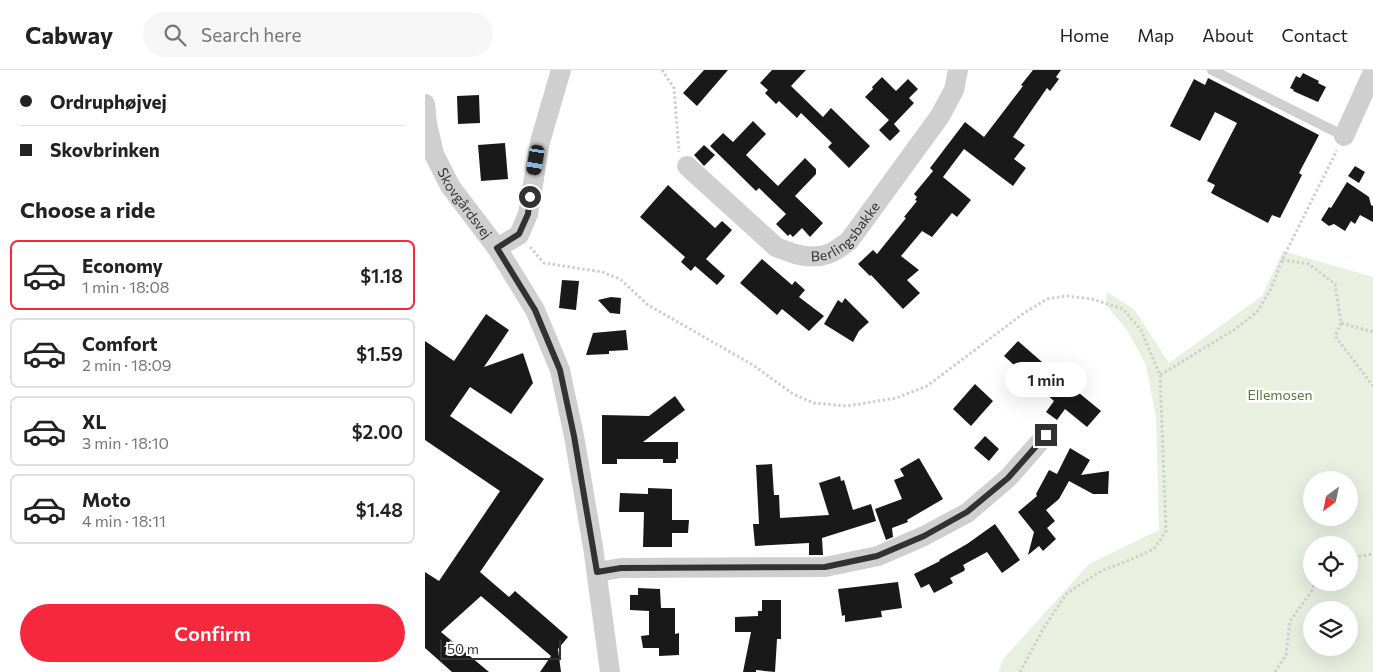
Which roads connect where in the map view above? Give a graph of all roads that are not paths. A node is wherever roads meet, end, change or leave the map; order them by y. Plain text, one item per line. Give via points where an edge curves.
1 (561, 70) edge
2 (958, 70) edge
3 (1212, 70) edge
4 (1373, 72) edge
5 (425, 104) edge
6 (1343, 136) joint
7 (687, 166) road end
8 (497, 248) junction
9 (1046, 435) dead end
10 (597, 572) junction
11 (610, 672) edge

1 - 8 street via 540,142 528,214 519,234
2 - 7 street, Berlingsbakke via 954,90 940,116 849,241 829,254 793,254 777,247
3 - 6 lane
4 - 6 street
5 - 8 street, Skovgårdsvej via 434,154 450,186
8 - 10 street, Skovgårdsvej via 535,310 560,370
9 - 10 street via 1008,478 967,512 924,536 877,556 825,567 621,568
10 - 11 street, Skovgårdsvej

